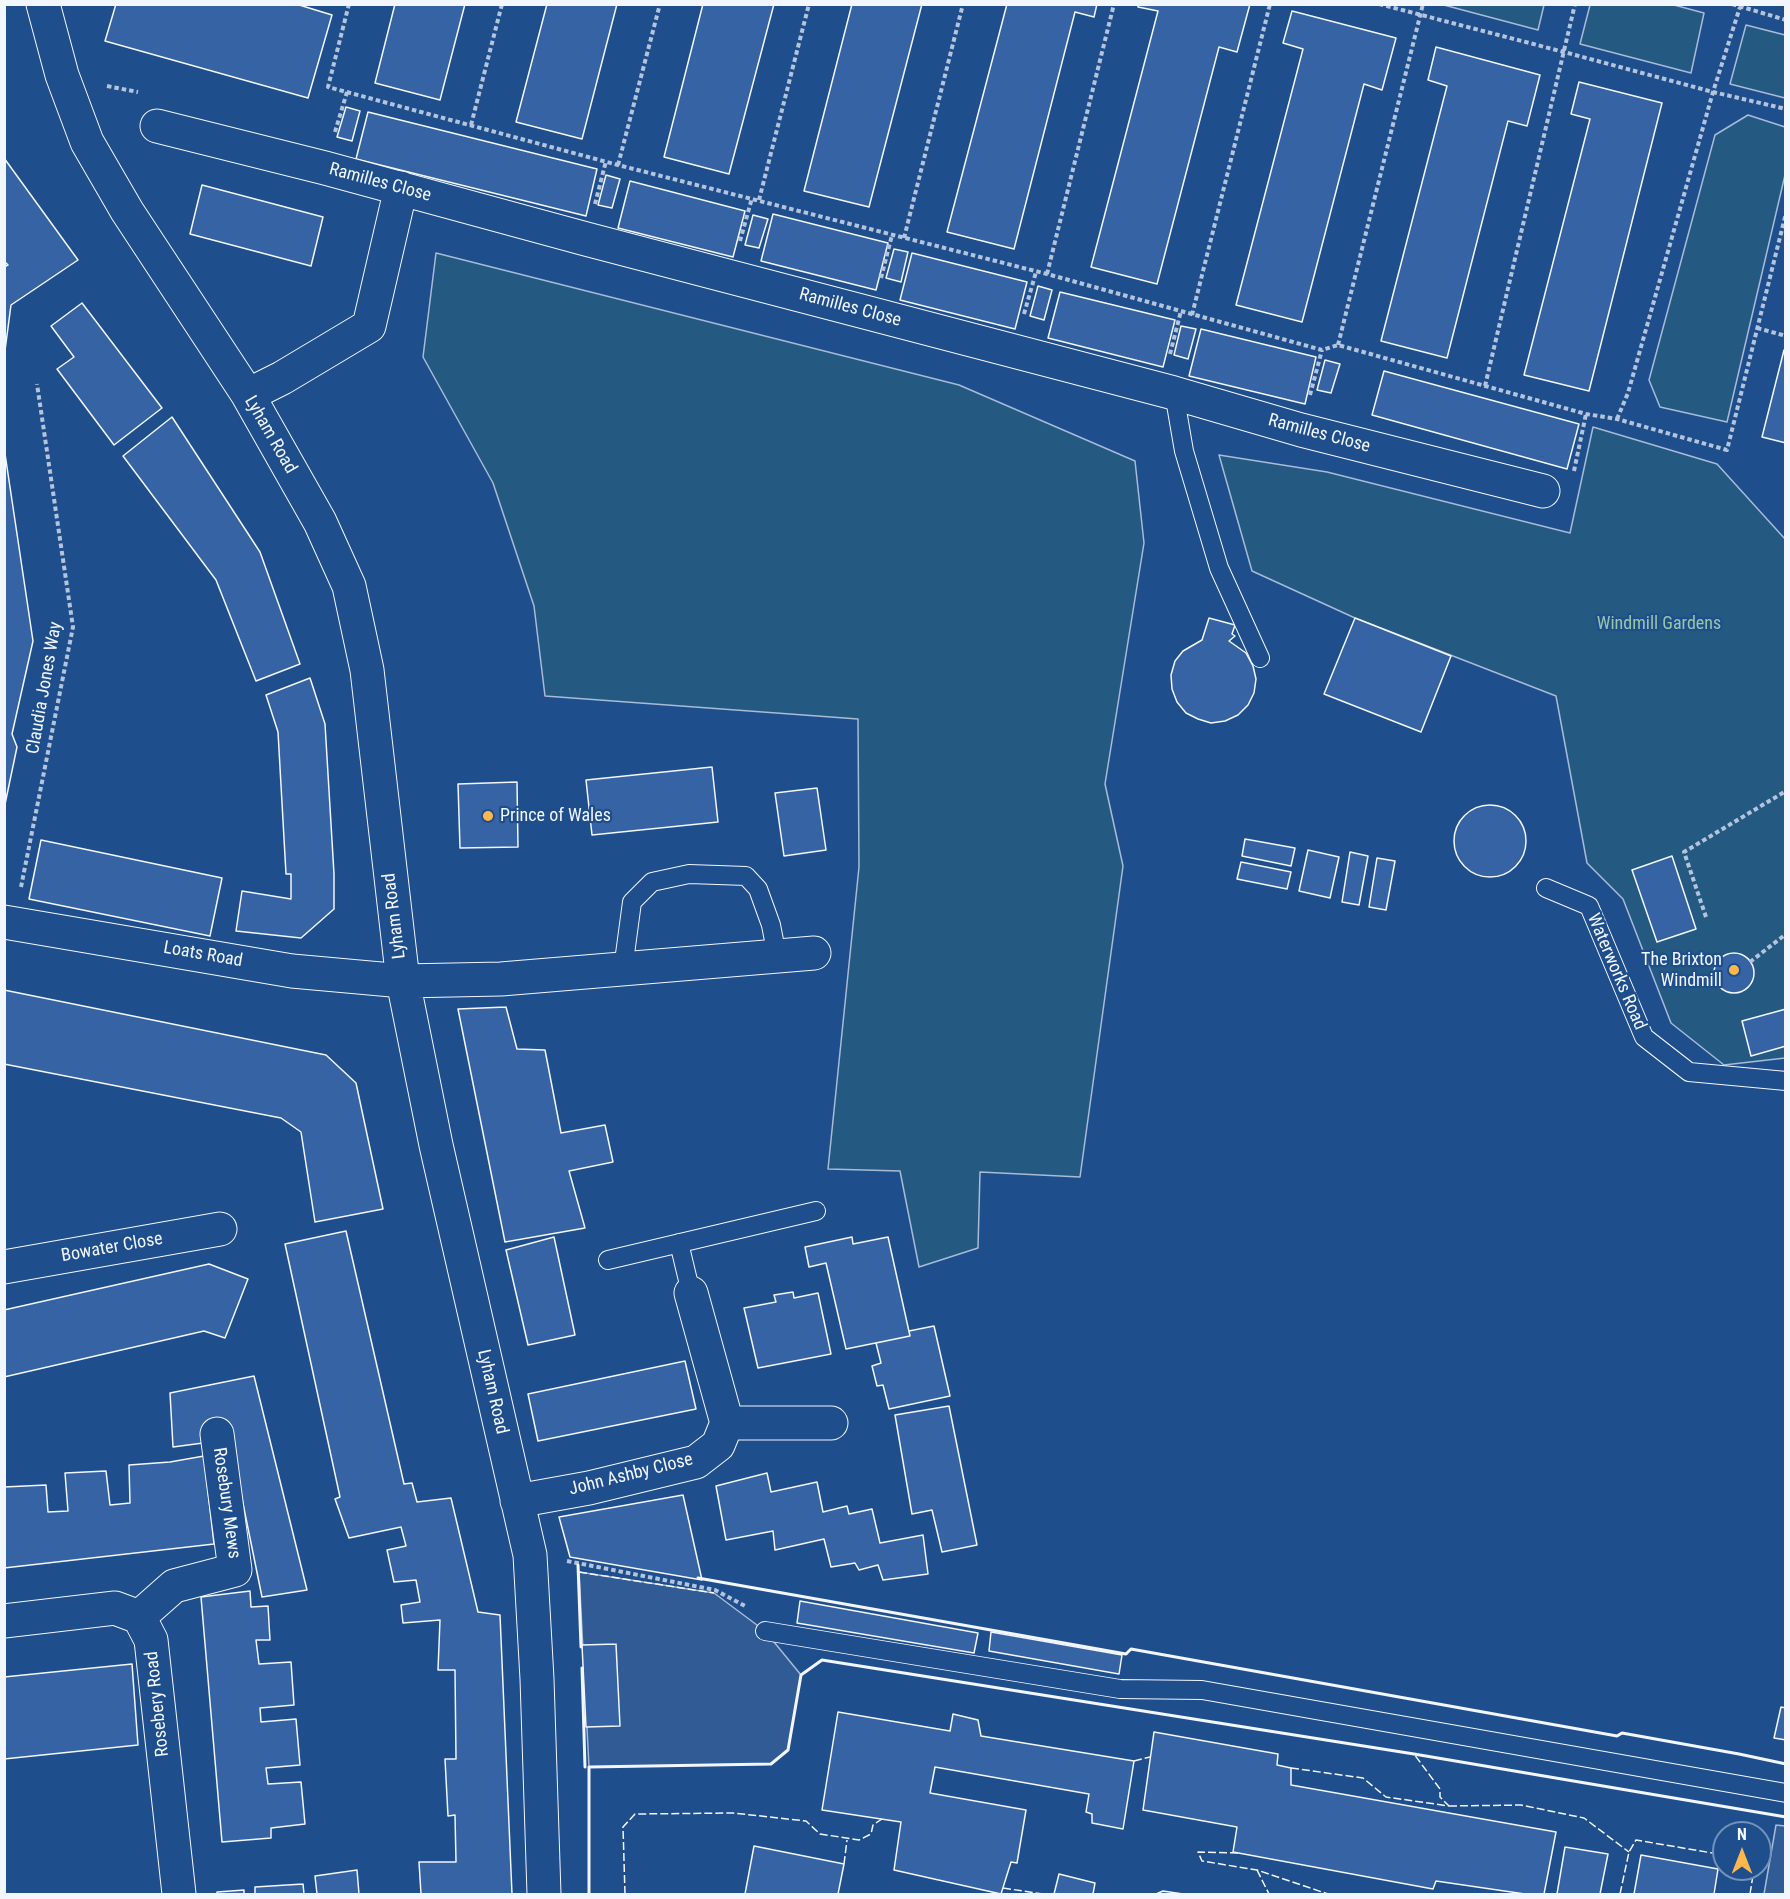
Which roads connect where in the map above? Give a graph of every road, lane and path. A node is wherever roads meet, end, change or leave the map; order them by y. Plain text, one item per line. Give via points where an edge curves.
1 (43, 4) edge
2 (349, 4) edge
3 (502, 4) edge
4 (660, 4) edge
5 (809, 4) edge
6 (963, 4) edge
7 (1114, 4) edge
8 (1270, 4) edge
9 (1379, 4) edge
10 (1423, 4) edge
11 (1575, 4) edge
12 (1732, 4) edge
13 (1740, 6) junction
14 (1420, 16) junction
15 (1785, 20) edge
16 (1564, 52) junction
17 (1713, 93) junction
18 (69, 97) junction
19 (1785, 109) edge
20 (471, 124) junction
21 (157, 126) joint
22 (618, 165) junction
23 (401, 188) junction
24 (759, 200) junction
25 (1785, 213) edge
26 (904, 238) junction
27 (1047, 274) junction
28 (1192, 315) junction
29 (1757, 328) junction
30 (1785, 336) edge
31 (1338, 345) junction
32 (1322, 350) junction
33 (37, 384) dead end
34 (1485, 386) junction
35 (1174, 393) junction
36 (248, 395) junction
37 (1617, 419) junction
38 (1301, 429) junction
39 (1543, 491) dead end
40 (1260, 658) dead end
41 (1785, 791) edge
42 (1546, 888) dead end
43 (1706, 917) dead end
44 (9, 923) edge
45 (1785, 934) edge
46 (814, 953) dead end
47 (777, 956) junction
48 (1750, 962) dead end
49 (624, 969) junction
50 (403, 981) junction
51 (1785, 1081) edge
52 (816, 1211) dead end
53 (220, 1229) dead end
54 (679, 1243) junction
55 (608, 1260) dead end
56 (4, 1267) edge
57 (691, 1293) joint
58 (727, 1423) junction
59 (831, 1423) dead end
60 (217, 1434) dead end
61 (517, 1501) junction
62 (530, 1554) junction
63 (139, 1617) junction
64 (4, 1621) edge
65 (765, 1631) dead end
66 (798, 1635) junction
67 (1785, 1793) edge
68 (179, 1894) edge
69 (544, 1894) edge

1 - 18 street, Lyham Road
2 - 20 path via 328,87
3 - 20 path
4 - 22 path
5 - 24 path
6 - 26 path
7 - 27 path
8 - 28 path
9 - 14 path
10 - 14 path
11 - 16 path
12 - 13 path
13 - 15 path
13 - 17 path
14 - 16 path
14 - 31 path
16 - 17 path
16 - 34 path
17 - 19 path
17 - 37 path via 1628,393
18 - 21 path via 110,85 141,93
18 - 36 street, Lyham Road via 87,142 127,211
20 - 22 path
21 - 23 street, Ramilles Close
22 - 24 path
23 - 35 street, Ramilles Close
23 - 36 street via 369,327
24 - 26 path
25 - 29 path
26 - 27 path
27 - 28 path
28 - 32 path
29 - 30 path
29 - 37 path via 1727,450
31 - 32 path
31 - 34 path
32 - 38 path
33 - 44 path, Claudia Jones Way via 73,627
34 - 37 path
35 - 38 street, Ramilles Close
35 - 40 lane via 1184,451 1219,568
36 - 50 street, Lyham Road via 320,522 349,586 367,670
38 - 39 street, Ramilles Close
41 - 43 path via 1684,852
42 - 51 lane, Waterworks Road via 1588,906 1644,1037 1689,1072
44 - 50 street, Loats Road via 292,970
45 - 48 path
46 - 47 street, Loats Road
47 - 49 street, Loats Road
47 - 49 lane via 758,889 746,876 689,874 652,882 632,902
49 - 50 street, Loats Road via 501,979
50 - 61 street, Lyham Road
52 - 54 lane
53 - 56 street, Bowater Close
54 - 55 lane
54 - 57 lane
57 - 58 street
58 - 59 street
58 - 61 street, John Ashby Close via 718,1445 696,1462
60 - 63 street, Rosebury Mews via 235,1570 174,1586
61 - 62 street, Lyham Road
62 - 66 path via 715,1590
62 - 69 street, Lyham Road
63 - 64 street via 115,1608
63 - 68 street, Rosebery Road via 151,1640
65 - 66 lane
66 - 67 lane via 1120,1689 1202,1690

